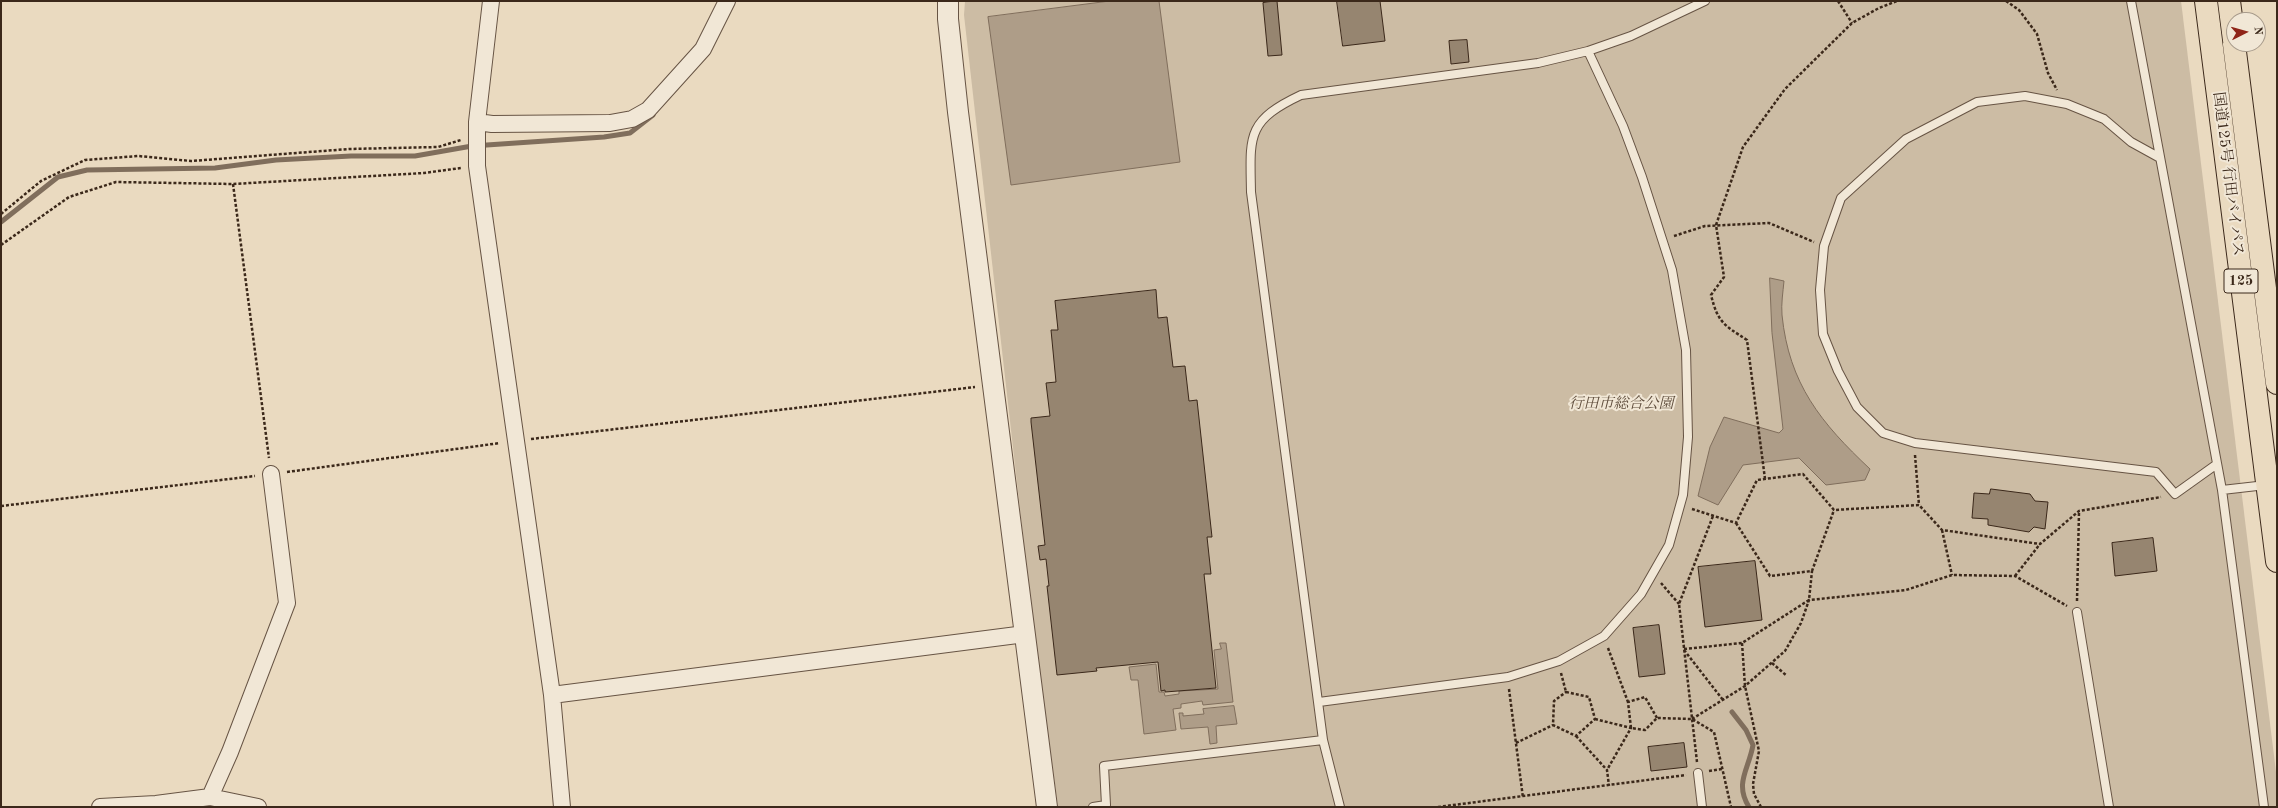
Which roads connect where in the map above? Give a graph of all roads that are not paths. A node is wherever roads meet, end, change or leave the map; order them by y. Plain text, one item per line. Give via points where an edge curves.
1 (491, 1) edge
2 (727, 1) edge
3 (948, 1) edge
4 (1705, 1) edge
5 (2131, 1) edge
6 (2206, 1) edge
7 (2229, 1) edge
8 (2230, 12) edge
9 (1588, 51) junction
10 (2235, 52) edge
11 (477, 128) junction
12 (2160, 158) junction
13 (2277, 383) edge
14 (2217, 464) junction
15 (271, 474) road end
16 (2267, 485) junction
17 (2222, 490) junction
18 (2277, 561) edge
19 (2077, 612) road end
20 (1025, 634) junction
21 (552, 695) junction
22 (1318, 702) junction
23 (1323, 740) junction
24 (1698, 773) road end
25 (210, 798) junction
26 (156, 806) edge
27 (100, 807) edge
28 (258, 807) edge
29 (562, 807) edge
30 (1047, 807) edge
31 (1093, 807) edge
32 (1340, 807) edge
33 (1702, 807) edge
34 (2109, 807) edge
35 (2264, 807) edge

1 - 11 street
2 - 11 street via 703,49 648,110 632,119 610,123 492,124
3 - 20 street via 958,112
4 - 9 lane via 1631,36
5 - 12 lane
6 - 16 highway, 国道125号 行田バイパス / 125
7 - 8 highway
9 - 22 lane via 1631,148 1672,270 1686,350 1688,437 1680,505 1669,545 1641,594 1604,636 1559,661 1508,678
9 - 22 lane via 1538,63 1301,95 1280,105 1258,124 1250,143 1251,192
10 - 13 highway, 国道125号 行田バイパス / 125
11 - 21 street via 477,166
12 - 14 lane
12 - 14 lane via 2131,142 2104,119 2067,104 2025,96 1977,102 1906,139 1841,198 1824,246 1820,290 1823,334 1838,371 1857,406 1883,433 1914,443 2156,472 2175,494
14 - 17 lane
15 - 25 street via 287,603
16 - 17 lane
16 - 18 highway, 国道125号 行田バイパス / 125
17 - 35 lane
19 - 34 lane
20 - 21 street
20 - 30 street
21 - 29 street
22 - 23 lane
23 - 31 lane via 1104,766 1106,805
23 - 32 lane
24 - 33 lane
25 - 26 street
25 - 28 street
26 - 27 street

